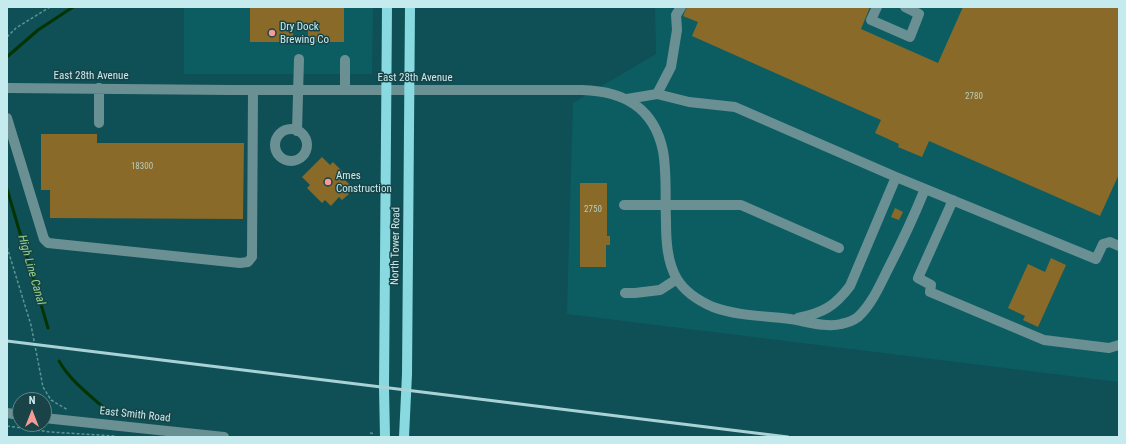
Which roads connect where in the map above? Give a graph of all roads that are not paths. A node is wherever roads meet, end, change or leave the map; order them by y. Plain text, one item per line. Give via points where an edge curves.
1 (387, 7) edge
2 (410, 7) edge
3 (681, 7) edge
4 (877, 7) edge
5 (905, 7) edge
6 (299, 59) dead end
7 (345, 60) dead end
8 (7, 88) edge
9 (99, 88) junction
10 (253, 90) junction
11 (298, 90) junction
12 (345, 90) junction
13 (387, 90) junction
14 (410, 90) junction
15 (657, 94) junction
16 (627, 99) junction
17 (7, 118) edge
18 (99, 123) dead end
19 (298, 130) dead end
20 (896, 177) junction
21 (925, 189) junction
22 (953, 200) junction
23 (665, 205) junction
24 (624, 206) dead end
25 (1119, 246) edge
26 (838, 248) dead end
27 (677, 279) junction
28 (625, 293) dead end
29 (792, 320) junction
30 (1119, 345) edge
31 (52, 419) edge
32 (224, 437) edge
33 (385, 437) edge
34 (404, 437) edge

1 - 13 main road, North Tower Road
2 - 14 main road, North Tower Road
3 - 15 street via 676,15 677,30 671,67
4 - 5 street via 871,20 910,37 919,14
6 - 11 street
7 - 12 street
8 - 9 street, East 28th Avenue
9 - 10 street, East 28th Avenue
9 - 18 street
10 - 11 street, East 28th Avenue
10 - 17 street via 252,257 248,262 240,263 48,243 44,239
11 - 12 street, East 28th Avenue
11 - 19 street
12 - 13 street, East 28th Avenue
13 - 14 street, East 28th Avenue
13 - 33 main road, North Tower Road
14 - 16 street, East 28th Avenue via 596,90
14 - 34 main road, North Tower Road
15 - 16 street
15 - 20 street via 689,102 735,107
16 - 23 street, East 28th Avenue via 645,113 656,130 663,152
20 - 21 street
20 - 29 street via 850,286 840,299 828,308 814,315
21 - 22 street
21 - 29 street via 871,302 857,317 841,324
22 - 25 street via 1096,259 1103,244 1110,242
22 - 30 street via 918,278 931,285 930,292 1044,340 1110,348
23 - 24 street
23 - 26 street via 741,205
23 - 27 street, East 28th Avenue via 667,248
27 - 28 street via 660,290
27 - 29 street via 692,296 714,307
31 - 32 street, East Smith Road

